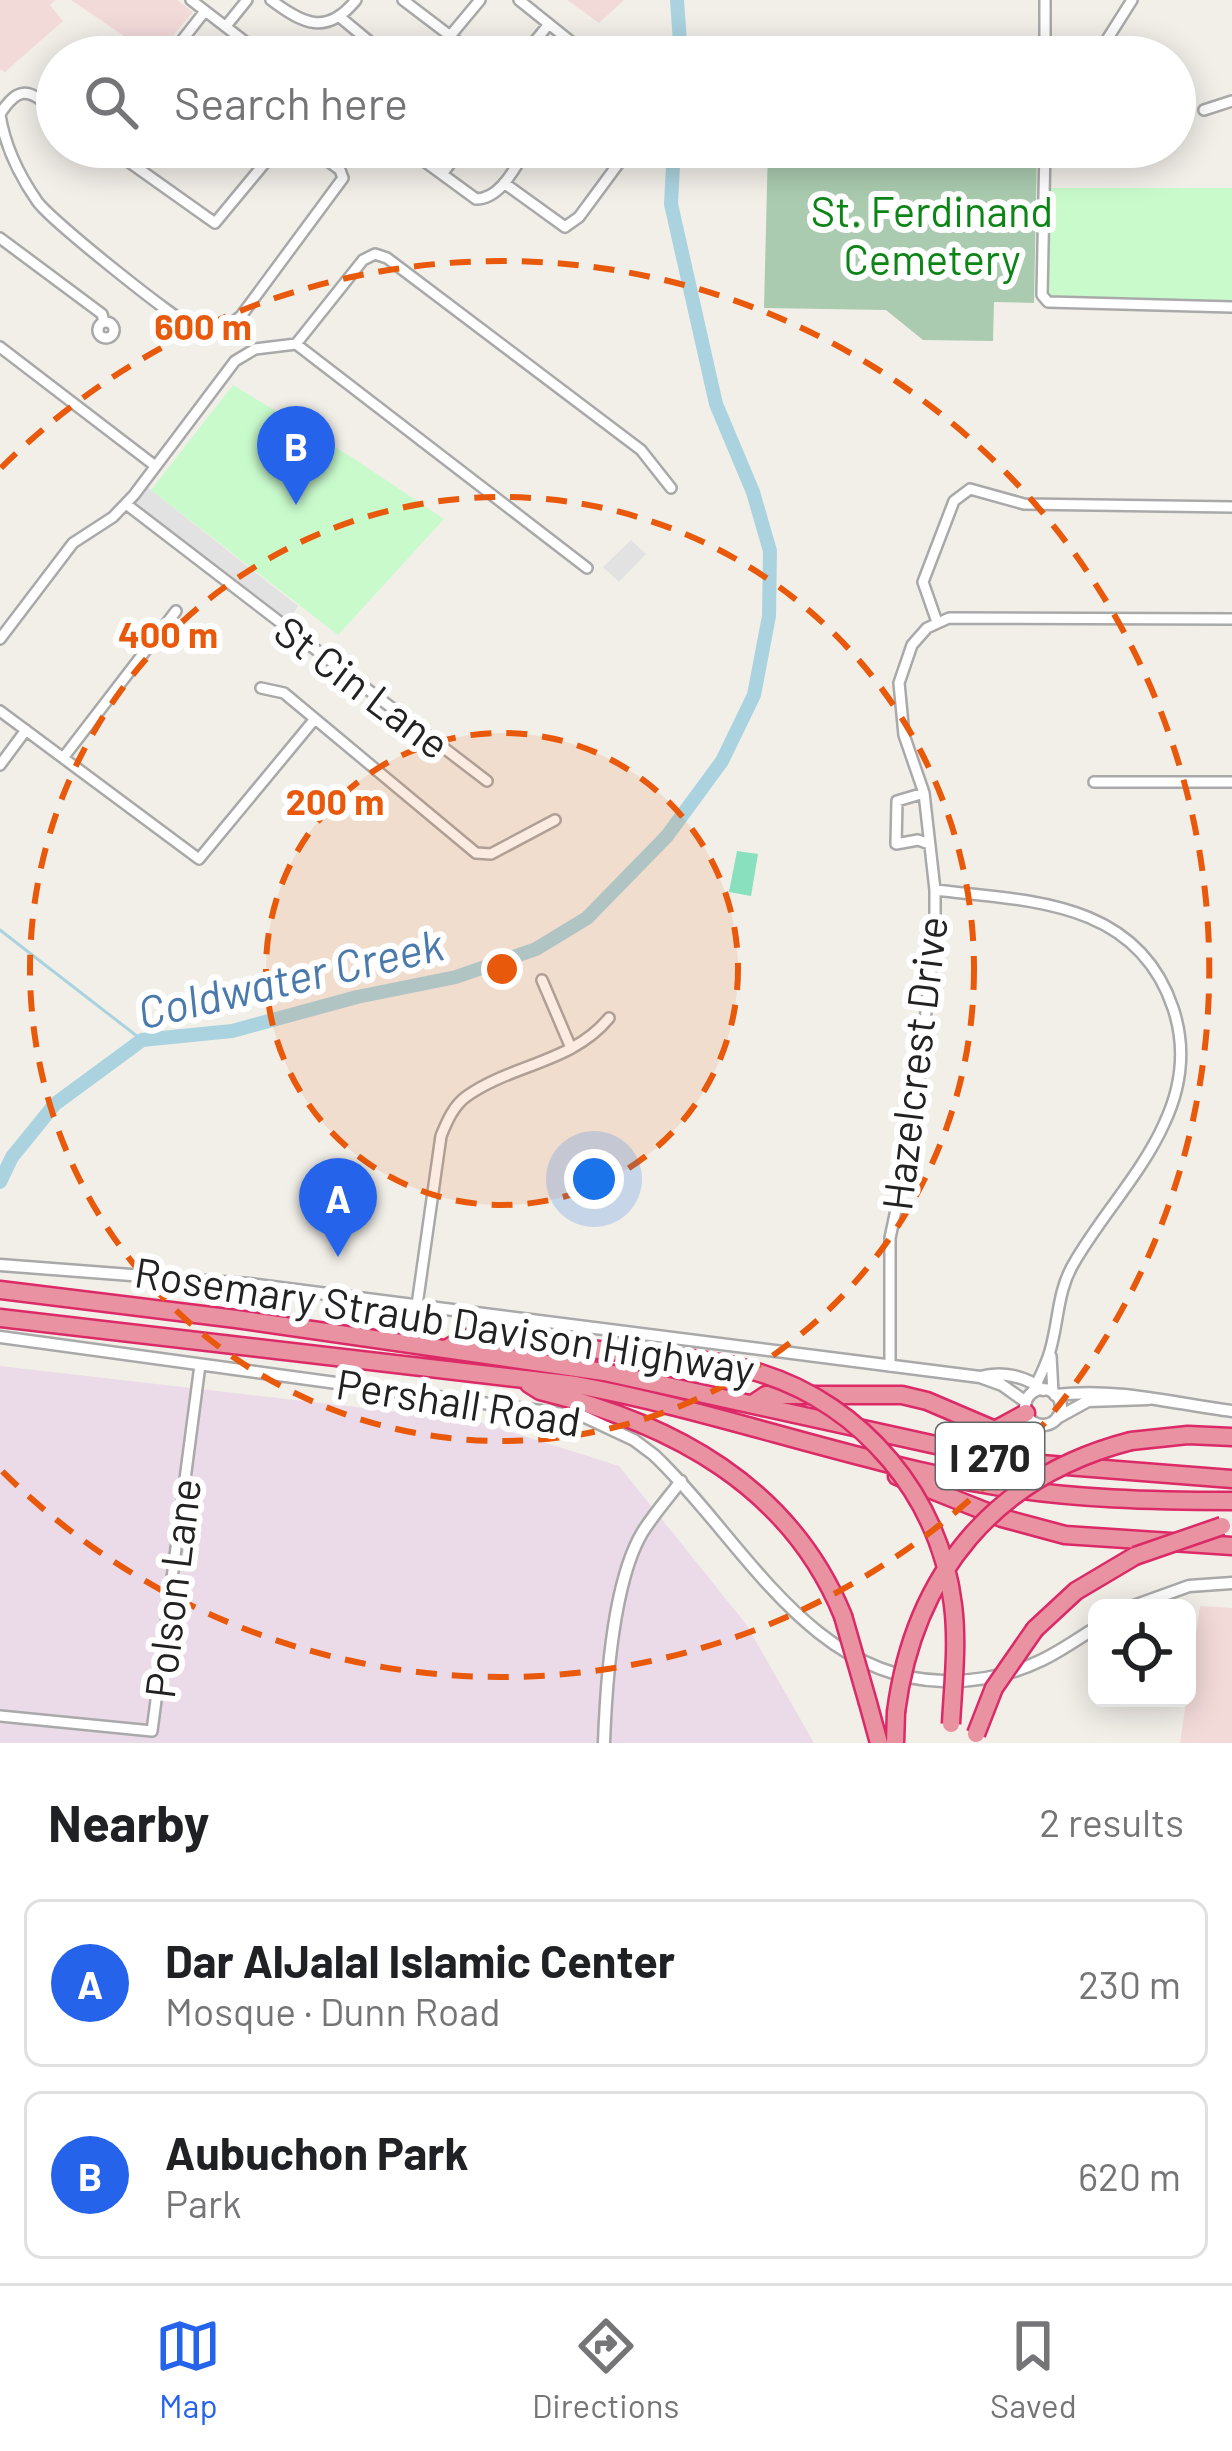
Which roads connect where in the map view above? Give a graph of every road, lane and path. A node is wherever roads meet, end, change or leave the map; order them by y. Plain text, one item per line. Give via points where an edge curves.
1 (191, 0) edge
2 (247, 0) edge
3 (271, 0) edge
4 (356, 0) edge
5 (403, 0) edge
6 (480, 0) edge
7 (519, 0) edge
8 (1045, 0) edge
9 (1132, 0) edge
10 (206, 11) junction
11 (341, 18) junction
12 (549, 24) junction
13 (226, 26) junction
14 (187, 36) edge
15 (239, 36) edge
16 (363, 36) edge
17 (450, 36) joint
18 (539, 36) edge
19 (564, 36) edge
20 (1045, 36) edge
21 (1109, 36) edge
22 (36, 96) edge
23 (1232, 101) edge
24 (1204, 110) dead end
25 (0, 115) edge
26 (137, 168) edge
27 (261, 168) edge
28 (337, 168) edge
29 (434, 168) edge
30 (447, 168) edge
31 (514, 168) edge
32 (616, 168) edge
33 (1045, 168) edge
34 (442, 174) junction
35 (504, 183) junction
36 (0, 238) edge
37 (1232, 307) edge
38 (104, 322) dead end
39 (296, 344) junction
40 (0, 347) edge
41 (154, 465) junction
42 (670, 488) dead end
43 (126, 504) junction
44 (1232, 507) edge
45 (587, 568) dead end
46 (176, 610) dead end
47 (1232, 619) edge
48 (932, 625) junction
49 (0, 639) edge
50 (261, 688) dead end
51 (0, 711) edge
52 (314, 720) junction
53 (26, 730) junction
54 (63, 758) junction
55 (0, 765) edge
56 (487, 781) dead end
57 (1094, 782) dead end
58 (1232, 782) edge
59 (924, 793) junction
60 (555, 820) dead end
61 (929, 844) junction
62 (934, 890) junction
63 (542, 980) dead end
64 (608, 1018) dead end
65 (572, 1048) junction
66 (0, 1265) edge
67 (0, 1290) edge
68 (417, 1305) junction
69 (0, 1318) edge
70 (0, 1337) edge
71 (445, 1350) junction
72 (1051, 1351) junction
73 (200, 1365) junction
74 (890, 1366) junction
75 (518, 1377) junction
76 (980, 1377) junction
77 (1039, 1396) junction
78 (1148, 1399) junction
79 (754, 1403) junction
80 (1232, 1411) edge
81 (1057, 1418) junction
82 (1232, 1437) edge
83 (842, 1449) junction
84 (1232, 1479) edge
85 (681, 1481) junction
86 (1232, 1501) edge
87 (1227, 1525) edge
88 (1232, 1546) edge
89 (1232, 1583) edge
90 (1153, 1599) edge
91 (1088, 1632) edge
92 (0, 1715) edge
93 (951, 1734) edge
94 (975, 1739) edge
95 (604, 1743) edge
96 (879, 1743) edge
97 (895, 1743) edge

1 - 10 street
2 - 13 street
3 - 11 street via 307,22
4 - 11 street
5 - 17 street
6 - 17 street
7 - 12 street
8 - 20 street
9 - 21 street
10 - 13 street
10 - 14 street
11 - 16 street
12 - 18 street
12 - 19 street
13 - 15 street
22 - 25 street via 13,96
23 - 24 street
25 - 28 street via 39,205 205,331 241,316 344,178
26 - 27 street via 214,224
29 - 34 street
30 - 34 street
31 - 35 street
32 - 35 street via 565,227
33 - 37 street via 1048,302
34 - 35 street via 476,199
36 - 38 street
39 - 41 street via 255,349 235,362
39 - 42 street via 363,260 387,257 641,449
39 - 45 street
40 - 41 street
41 - 43 street
43 - 49 street via 73,543
43 - 56 street, St Cin Lane
44 - 48 street via 1024,504 970,489 955,501 923,582
46 - 54 street
47 - 48 street via 966,616
48 - 59 street, Hazelcrest Drive via 912,645 899,682 904,735
50 - 52 street via 284,693
51 - 53 street
52 - 54 street via 199,859
52 - 60 street via 476,853 491,854
53 - 54 street
53 - 55 street
57 - 58 street
59 - 61 street, Hazelcrest Drive
59 - 61 street via 897,801 896,844
61 - 62 street, Hazelcrest Drive
62 - 72 street via 1052,904 1123,935 1148,958 1180,1028 1182,1065 1166,1120 1071,1267
62 - 74 street, Hazelcrest Drive via 918,1092 890,1238
63 - 65 street
64 - 65 street
65 - 68 street via 466,1096 451,1114
66 - 68 street
67 - 71 highway, Rosemary Straub Davison Highway / I 270
68 - 74 street
69 - 75 highway, Rosemary Straub Davison Highway / I 270
70 - 73 street, Pershall Road
71 - 79 highway, Rosemary Straub Davison Highway / I 270
71 - 93 highway, bridge via 465,1338 722,1363 788,1383 838,1412 893,1462 931,1525 955,1627
72 - 77 street
72 - 77 street
73 - 85 street, Pershall Road via 558,1410 634,1440
73 - 92 street, Polson Lane via 152,1731
74 - 76 street
75 - 83 highway, Rosemary Straub Davison Highway / I 270 via 660,1402
75 - 96 highway, bridge via 662,1432 755,1489 824,1573
76 - 77 street
76 - 77 street via 992,1373
77 - 78 street via 1089,1391
77 - 79 highway via 995,1430 902,1395 766,1395
77 - 81 street via 1060,1407
77 - 81 street via 1032,1422
78 - 80 street
78 - 81 street via 1088,1401
79 - 84 highway, Rosemary Straub Davison Highway / I 270 via 1041,1464
82 - 97 highway, bridge via 1188,1435 1092,1453 1041,1477 975,1530 915,1625
83 - 86 highway, Rosemary Straub Davison Highway / I 270 via 1035,1492
83 - 88 highway via 873,1468 1040,1529
85 - 91 street, Pershall Road via 804,1621 880,1670 935,1681 990,1678
85 - 95 street via 628,1565
87 - 94 highway, bridge via 1135,1556 1076,1591 1035,1629 994,1688
89 - 90 street

